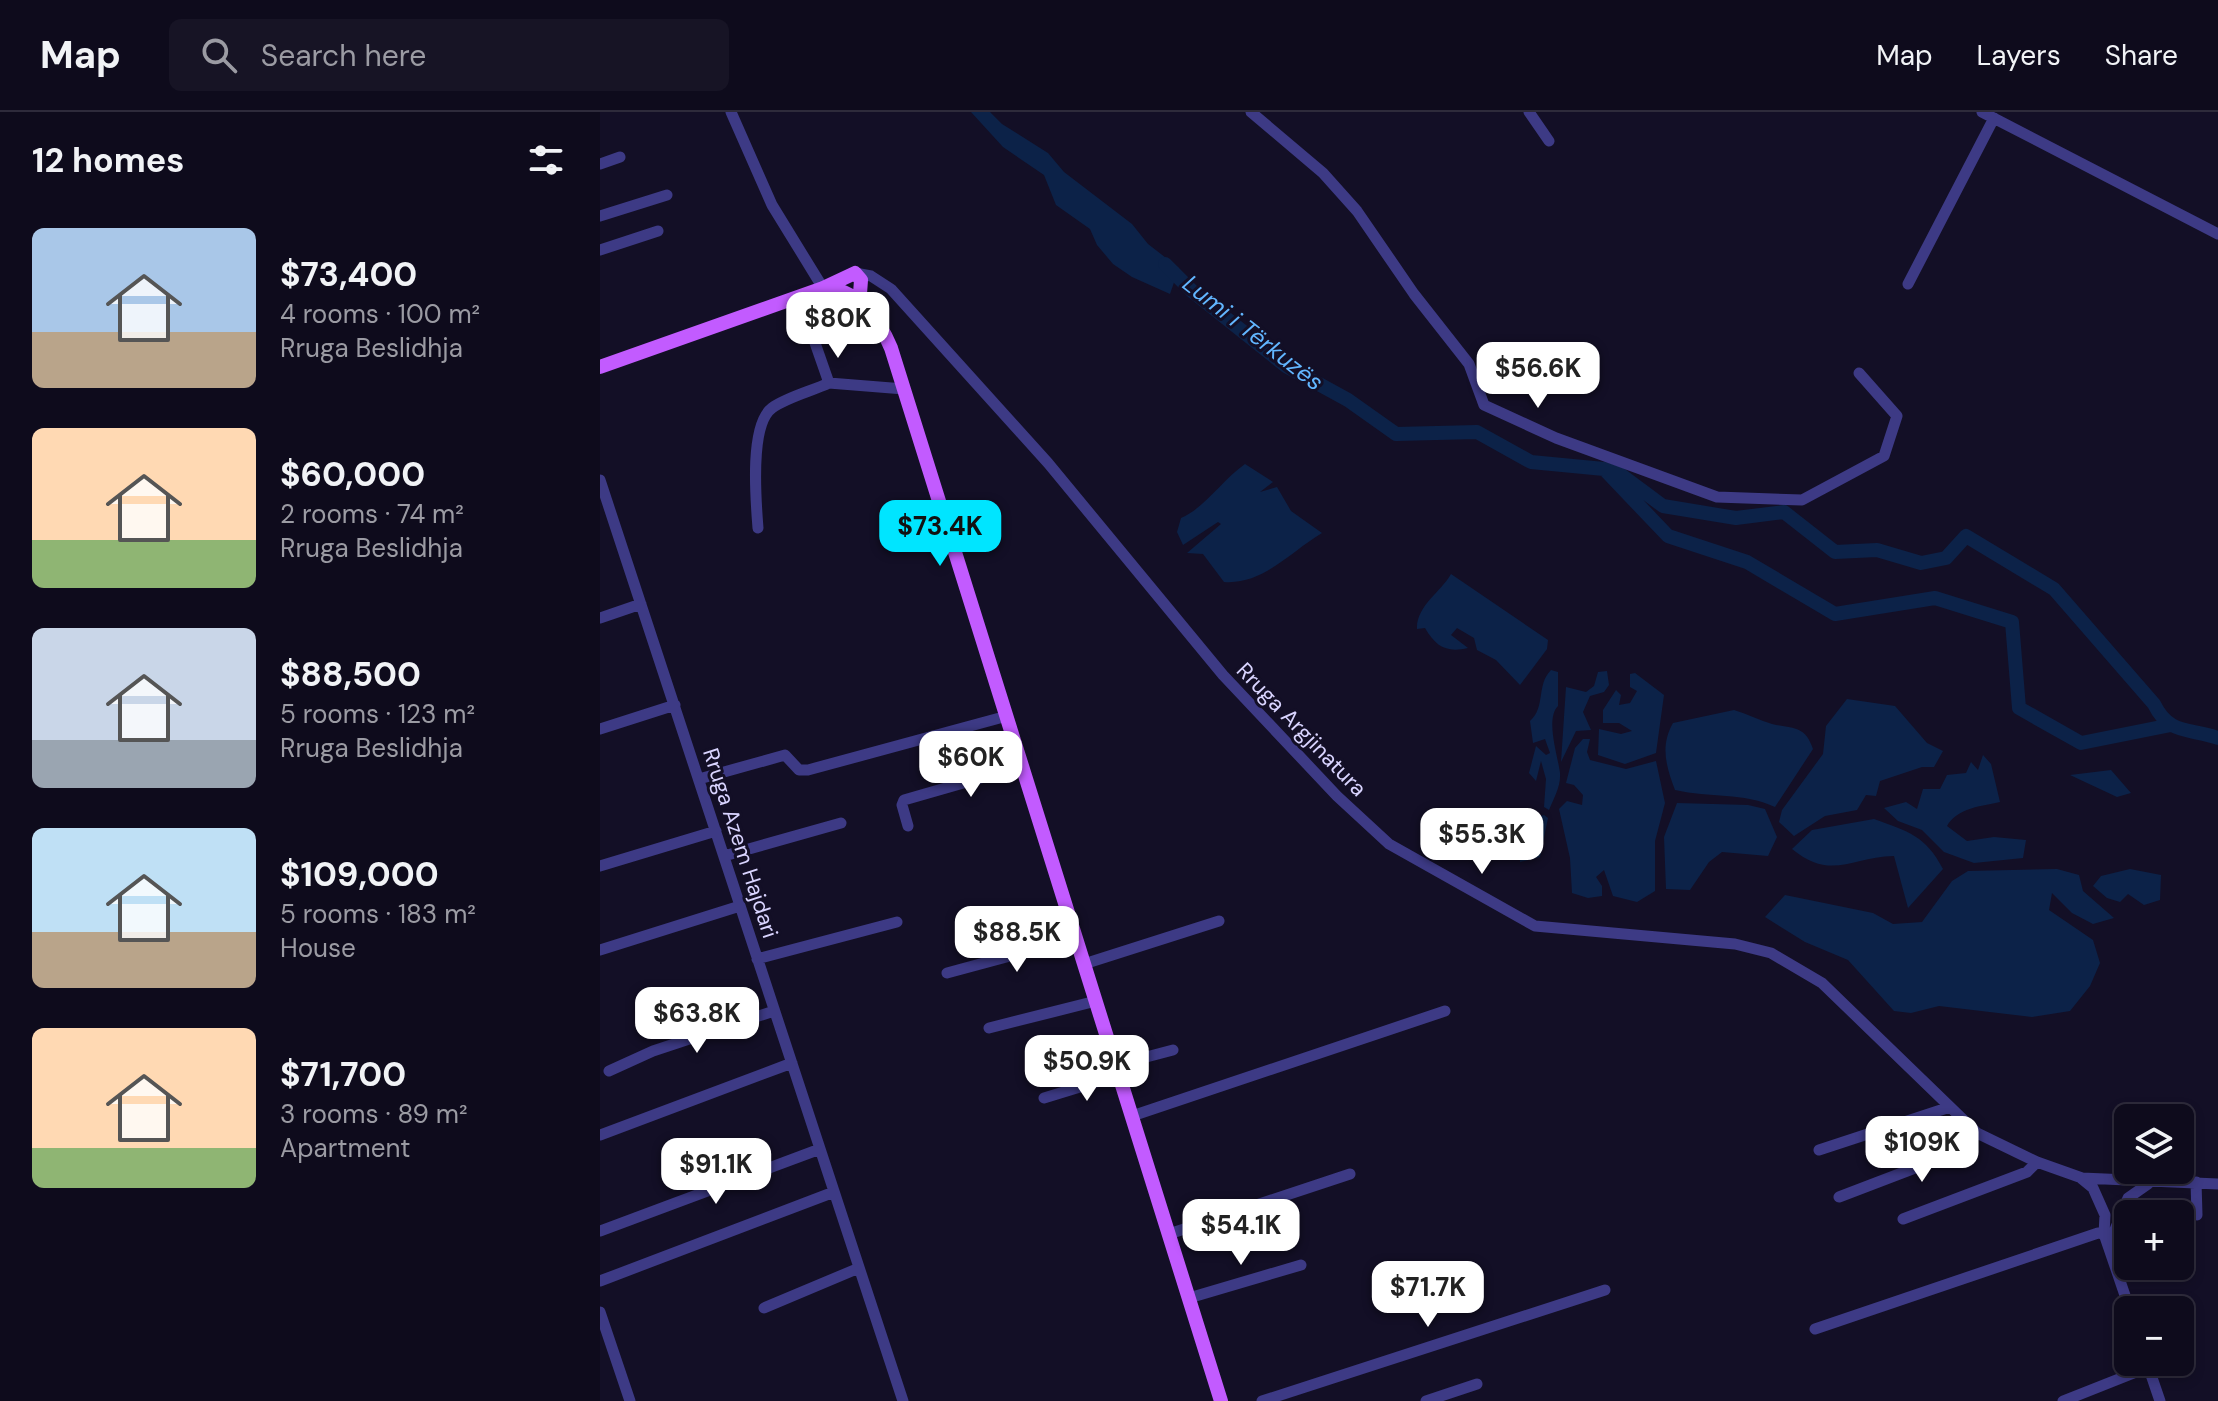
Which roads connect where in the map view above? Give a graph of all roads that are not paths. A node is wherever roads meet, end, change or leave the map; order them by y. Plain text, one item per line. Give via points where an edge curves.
1 (731, 112) edge
2 (1251, 112) edge
3 (1529, 112) edge
4 (1982, 112) edge
5 (1994, 118) junction
6 (1549, 141) dead end
7 (620, 157) dead end
8 (600, 164) edge
9 (667, 195) dead end
10 (600, 216) edge
11 (658, 231) dead end
12 (2218, 234) edge
13 (600, 250) edge
14 (851, 282) junction
15 (1908, 284) dead end
16 (823, 288) junction
17 (799, 297) junction
18 (600, 367) edge
19 (1859, 373) dead end
20 (829, 383) junction
21 (904, 389) junction
22 (600, 480) edge
23 (606, 517) edge
24 (758, 528) dead end
25 (641, 604) junction
26 (600, 618) edge
27 (675, 705) junction
28 (1007, 716) junction
29 (600, 729) edge
30 (1022, 766) junction
31 (699, 779) junction
32 (841, 823) dead end
33 (908, 826) dead end
34 (716, 831) junction
35 (724, 856) junction
36 (600, 866) edge
37 (740, 906) junction
38 (1219, 921) dead end
39 (897, 922) dead end
40 (1076, 938) junction
41 (600, 950) edge
42 (757, 959) junction
43 (1084, 964) junction
44 (947, 973) dead end
45 (1096, 1001) junction
46 (774, 1011) junction
47 (1445, 1011) dead end
48 (989, 1028) dead end
49 (1173, 1050) dead end
50 (792, 1063) junction
51 (1118, 1070) junction
52 (609, 1071) dead end
53 (1044, 1098) dead end
54 (1950, 1107) junction
55 (1132, 1116) junction
56 (1977, 1133) junction
57 (600, 1135) edge
58 (820, 1149) junction
59 (1819, 1150) dead end
60 (2037, 1162) junction
61 (1350, 1174) dead end
62 (2082, 1178) junction
63 (2114, 1180) edge
64 (2114, 1180) edge
65 (2196, 1182) joint
66 (2151, 1184) edge
67 (2218, 1184) edge
68 (834, 1192) junction
69 (1839, 1197) dead end
70 (2100, 1200) junction
71 (2129, 1200) edge
72 (2114, 1209) edge
73 (2197, 1215) dead end
74 (1903, 1219) dead end
75 (2114, 1225) edge
76 (600, 1231) edge
77 (1169, 1234) junction
78 (2106, 1240) junction
79 (1301, 1265) dead end
80 (859, 1268) junction
81 (600, 1281) edge
82 (1605, 1290) dead end
83 (2125, 1296) edge
84 (1189, 1298) junction
85 (764, 1308) dead end
86 (600, 1312) edge
87 (1815, 1329) dead end
88 (2122, 1376) edge
89 (2152, 1376) edge
90 (1477, 1384) dead end
91 (630, 1401) edge
92 (903, 1401) edge
93 (1221, 1401) edge
94 (1262, 1401) edge
95 (1426, 1401) edge
96 (2063, 1401) edge
97 (2160, 1401) edge

1 - 16 street via 772,205
2 - 19 street via 1323,173 1357,211 1469,364 1484,405 1556,438 1717,497 1802,500 1884,456 1897,416
3 - 6 street
4 - 5 street
5 - 12 street
5 - 15 street
7 - 8 street
9 - 10 street
11 - 13 street
14 - 16 main road
14 - 21 main road via 887,338
14 - 54 street, Rruga Argjinatura via 891,289 1048,463 1223,675 1389,844 1535,926 1735,944 1771,953 1822,983
16 - 17 main road
17 - 18 main road
17 - 20 street
20 - 21 street
20 - 24 street via 773,407 763,420
21 - 28 main road
22 - 23 street, Rruga Azem Hajdari
23 - 25 street, Rruga Azem Hajdari
25 - 26 street
25 - 27 street, Rruga Azem Hajdari
27 - 29 street
27 - 31 street, Rruga Azem Hajdari
28 - 30 main road
28 - 31 street via 808,770 799,770 789,757 780,756
30 - 33 street via 904,800
30 - 40 main road
31 - 34 street, Rruga Azem Hajdari
32 - 35 street
34 - 35 street, Rruga Azem Hajdari
34 - 36 street
35 - 37 street, Rruga Azem Hajdari
37 - 41 street
37 - 42 street, Rruga Azem Hajdari
38 - 43 street
39 - 42 street
40 - 43 main road
40 - 44 street
42 - 46 street, Rruga Azem Hajdari
43 - 45 main road
45 - 48 street
45 - 51 main road
46 - 50 street, Rruga Azem Hajdari
46 - 52 street
47 - 55 street
49 - 51 street
50 - 57 street
50 - 58 street, Rruga Azem Hajdari
51 - 53 street
51 - 55 main road
54 - 56 street, Rruga Argjinatura
54 - 59 street
55 - 77 main road
56 - 60 street, Rruga Argjinatura
56 - 69 street via 1962,1150
58 - 68 street, Rruga Azem Hajdari
58 - 76 street
60 - 62 street, Rruga Argjinatura
60 - 74 street via 2027,1172
61 - 77 street
62 - 63 street
62 - 70 street
64 - 70 street via 2101,1186
65 - 67 street
65 - 73 street
66 - 71 street
68 - 80 street, Rruga Azem Hajdari
68 - 81 street
70 - 72 street
70 - 78 street
75 - 78 street
77 - 84 main road
78 - 83 street
78 - 87 street via 2098,1233
79 - 84 street
80 - 85 street
80 - 92 street, Rruga Azem Hajdari
82 - 94 street
84 - 93 main road
86 - 91 street
88 - 96 street
89 - 97 street
90 - 95 street

